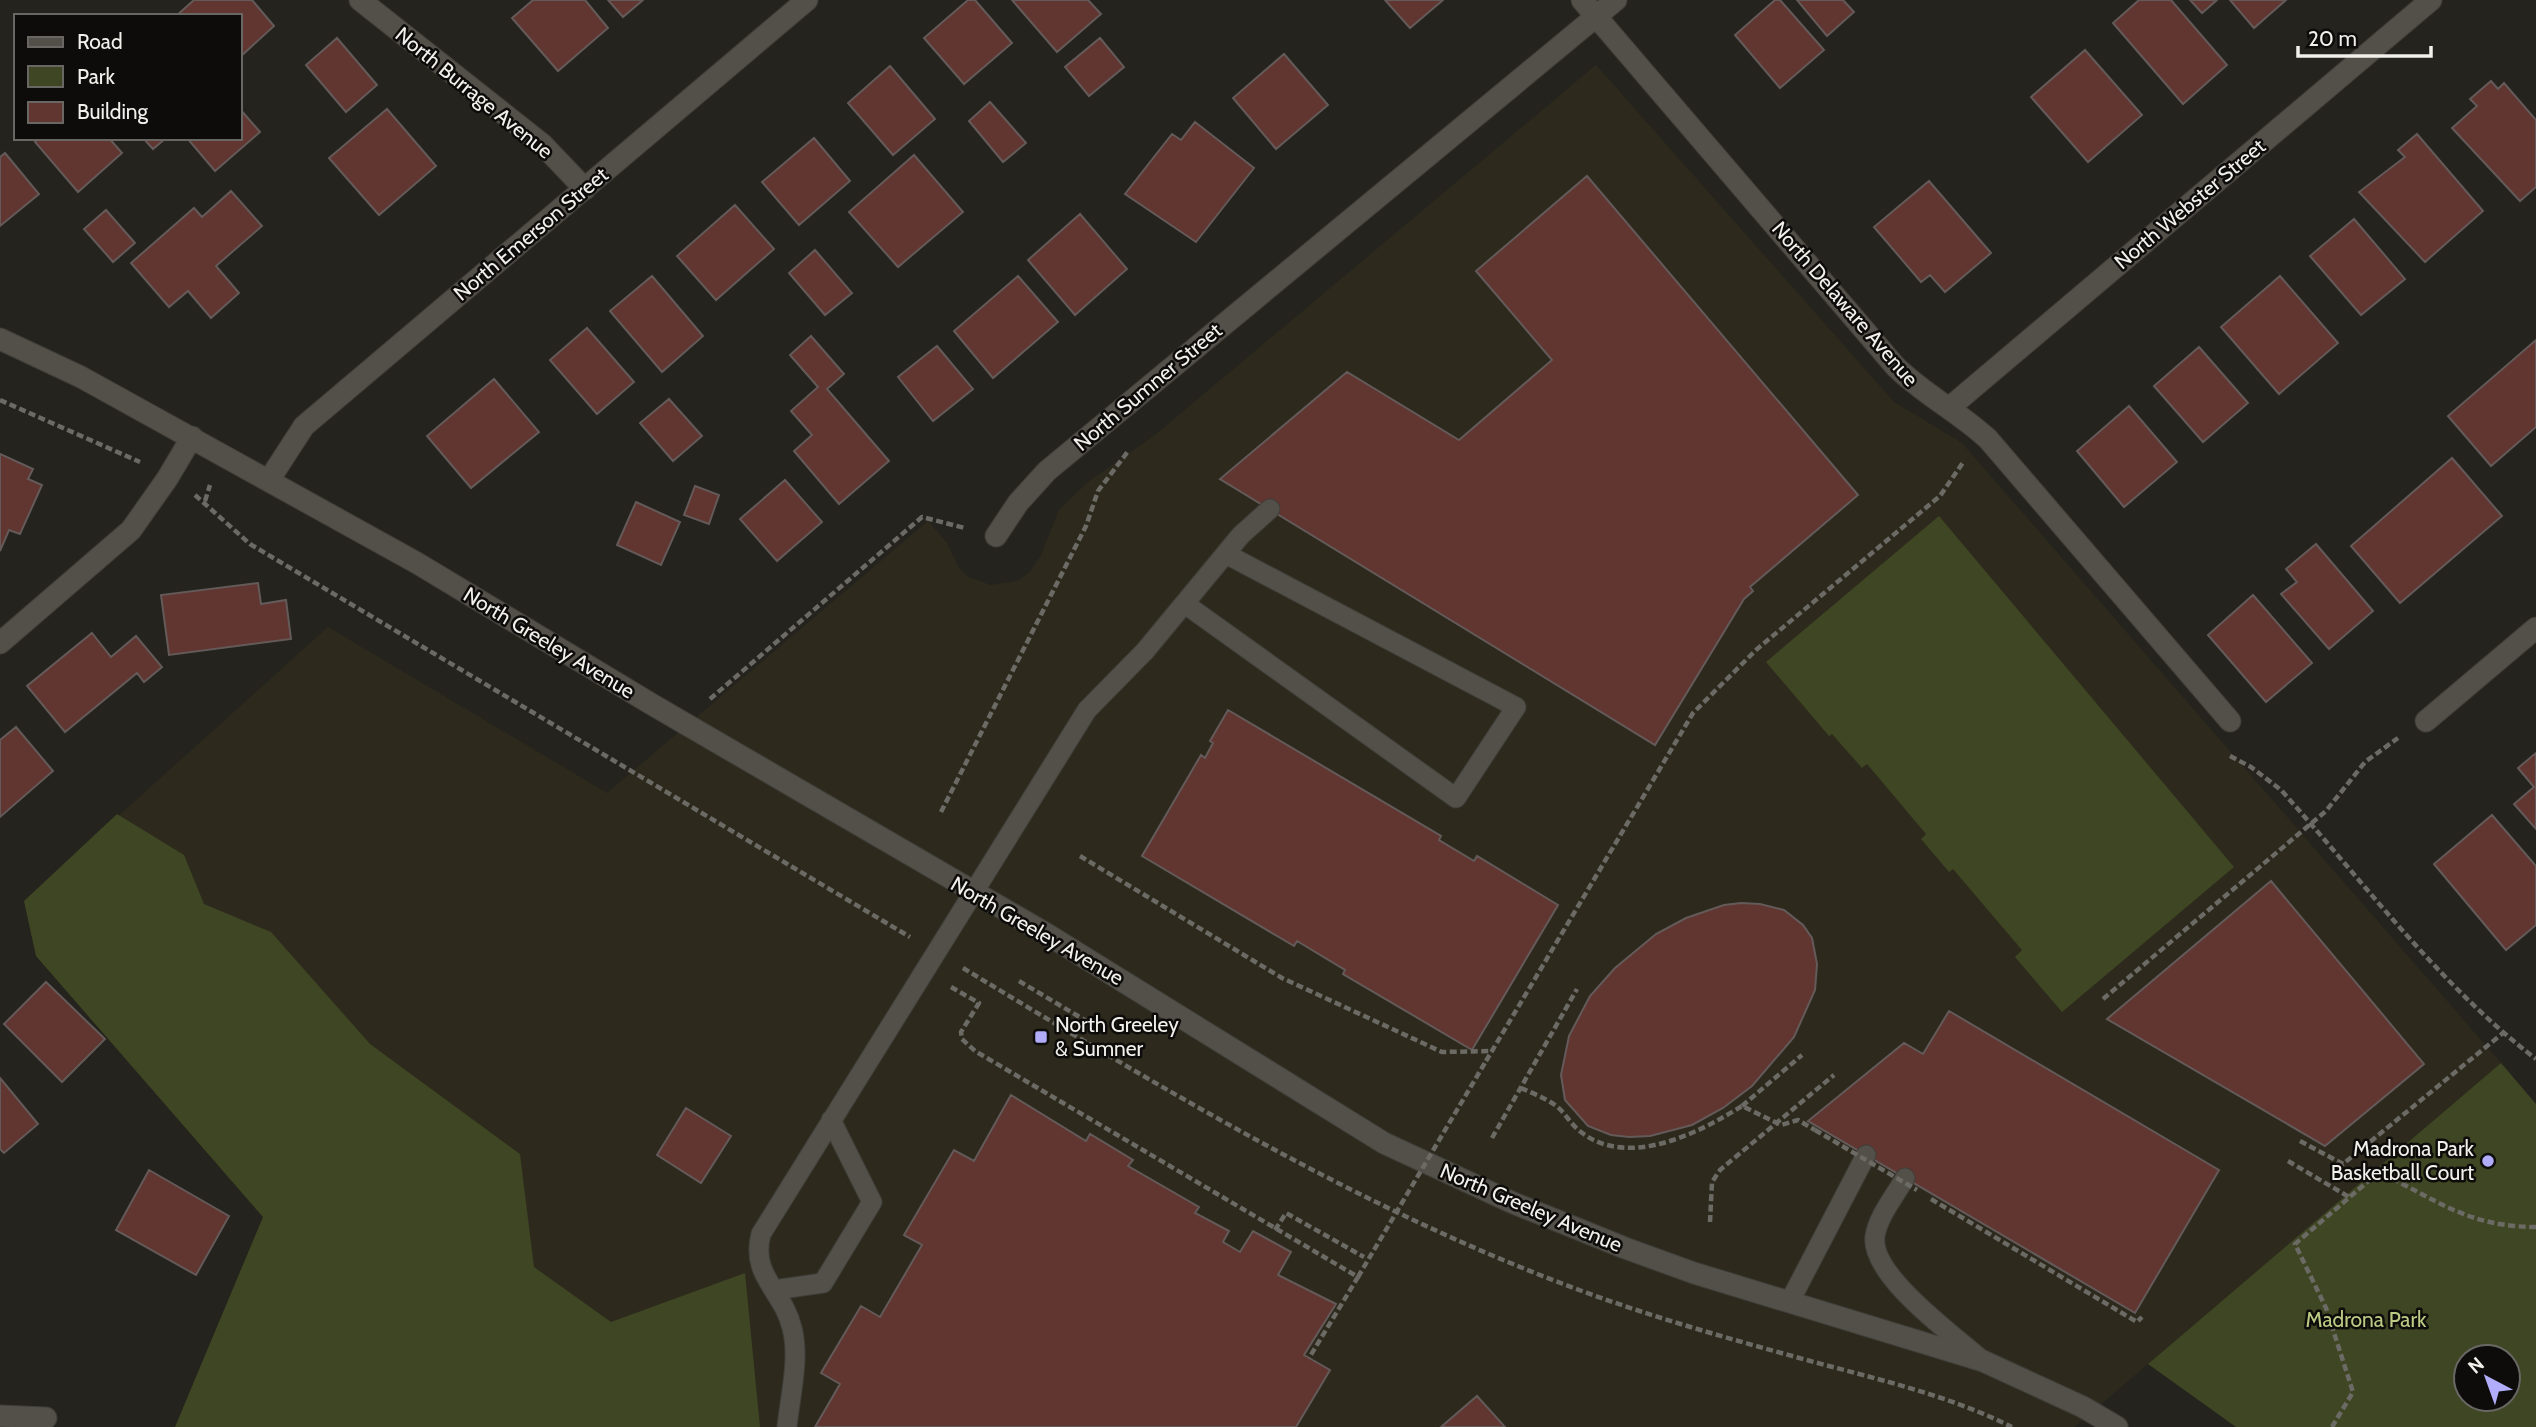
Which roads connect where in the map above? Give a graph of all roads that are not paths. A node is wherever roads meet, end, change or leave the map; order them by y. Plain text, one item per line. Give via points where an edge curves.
1 (360, 0) edge
2 (807, 0) edge
3 (1582, 0) edge
4 (1616, 0) edge
5 (2431, 0) edge
6 (1596, 17) junction
7 (585, 189) junction
8 (0, 339) edge
9 (1948, 408) junction
10 (192, 437) junction
11 (270, 480) junction
12 (1270, 509) dead end
13 (996, 536) road end
14 (1226, 554) junction
15 (1185, 604) junction
16 (2536, 628) edge
17 (0, 643) edge
18 (2230, 721) road end
19 (2426, 721) road end
20 (971, 892) junction
21 (831, 1120) junction
22 (1866, 1155) dead end
23 (1911, 1184) road end
24 (774, 1290) junction
25 (1790, 1301) junction
26 (1983, 1362) junction
27 (0, 1416) edge
28 (46, 1418) dead end
29 (787, 1427) edge
30 (2117, 1427) edge

1 - 7 street, North Burrage Avenue via 542,144
2 - 7 street, North Emerson Street
3 - 6 street, North Delaware Avenue
4 - 6 street, North Sumner Street
5 - 9 street, North Webster Street
6 - 9 street, North Delaware Avenue via 1895,366
6 - 13 street, North Sumner Street via 1047,471
7 - 11 street, North Emerson Street via 304,426
8 - 10 street, North Greeley Avenue
9 - 18 street, North Delaware Avenue via 1987,439
10 - 11 street, North Greeley Avenue
10 - 17 street via 131,530
11 - 20 street, North Greeley Avenue
12 - 14 lane
14 - 15 lane
14 - 15 lane via 1516,707 1456,798
15 - 20 lane via 1087,710
16 - 19 street
20 - 21 lane
20 - 25 street, North Greeley Avenue via 1424,1164 1625,1248
21 - 24 lane via 761,1234 756,1253
21 - 24 lane via 872,1202 823,1283
22 - 25 lane
23 - 26 lane via 1875,1233 1878,1258 1901,1288
24 - 29 lane via 793,1331
25 - 26 street, North Greeley Avenue
26 - 30 street, North Greeley Avenue
27 - 28 street

